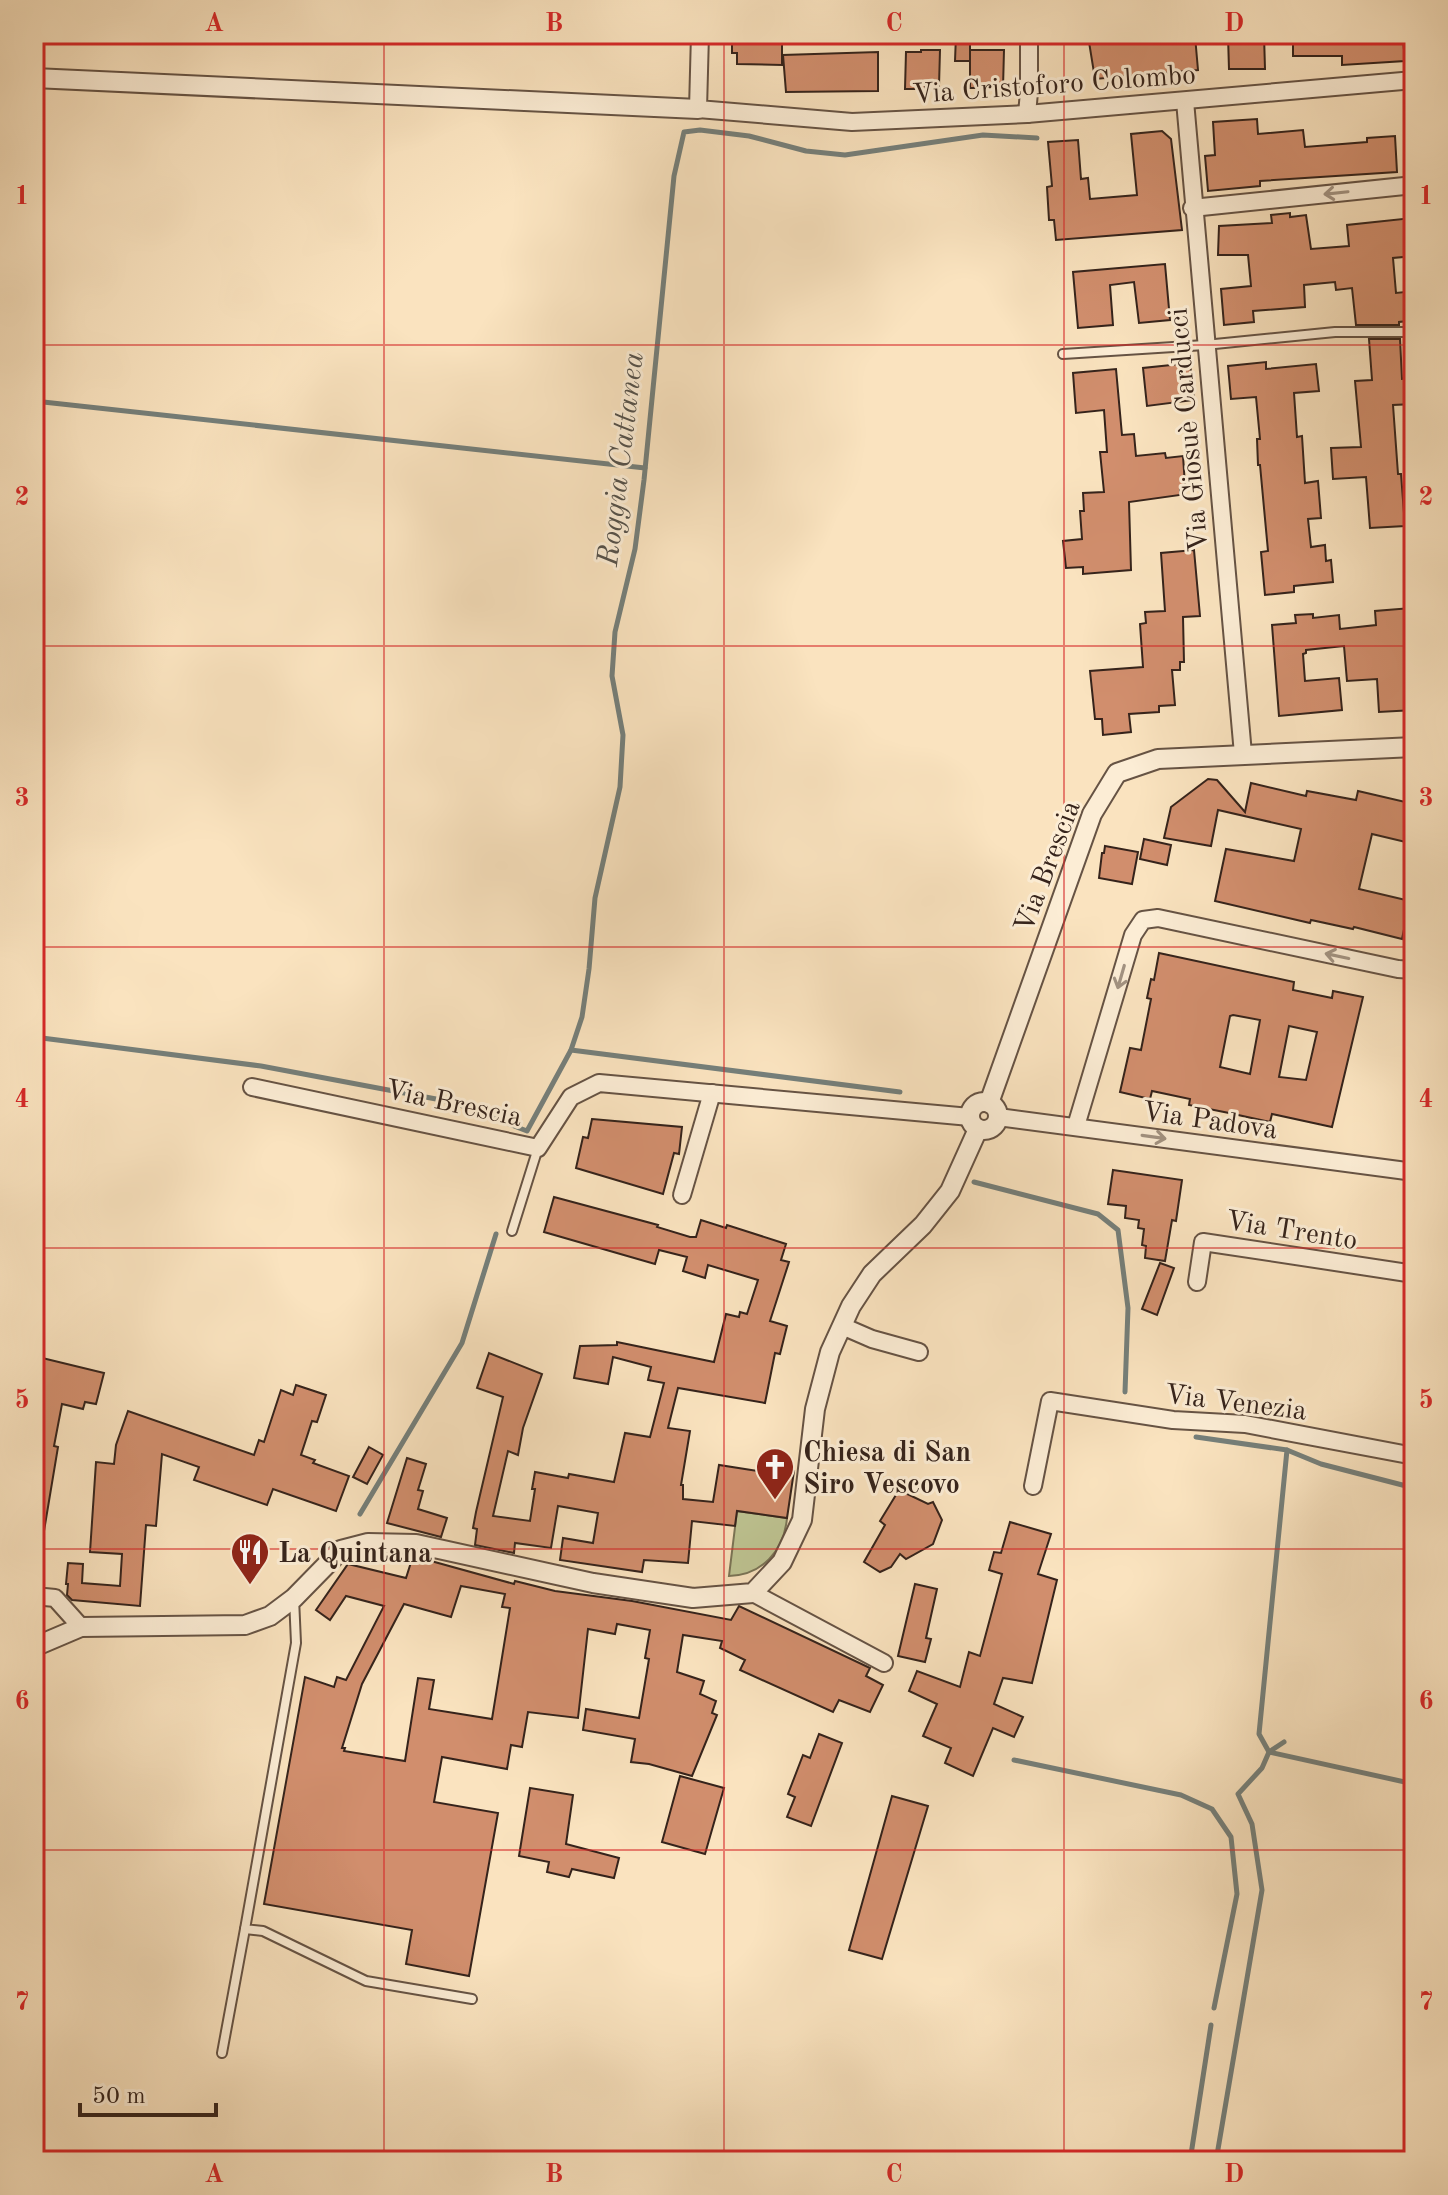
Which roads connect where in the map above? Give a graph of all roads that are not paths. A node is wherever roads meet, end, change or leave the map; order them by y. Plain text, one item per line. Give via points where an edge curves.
1 (700, 34) edge
2 (1029, 34) edge
3 (34, 78) edge
4 (1414, 80) edge
5 (1185, 101) junction
6 (698, 109) junction
7 (1027, 114) junction
8 (1414, 185) edge
9 (1192, 208) junction
10 (1412, 332) edge
11 (1205, 345) junction
12 (1063, 354) dead end
13 (1414, 747) edge
14 (1243, 754) junction
15 (1414, 970) edge
16 (252, 1087) dead end
17 (712, 1093) junction
18 (994, 1110) junction
19 (974, 1123) junction
20 (1076, 1126) junction
21 (538, 1148) junction
22 (1414, 1172) edge
23 (682, 1195) dead end
24 (512, 1231) dead end
25 (1414, 1274) edge
26 (1197, 1282) dead end
27 (842, 1326) junction
28 (919, 1352) dead end
29 (1414, 1456) edge
30 (1033, 1486) dead end
31 (753, 1593) junction
32 (34, 1596) edge
33 (294, 1598) junction
34 (81, 1627) junction
35 (34, 1647) edge
36 (884, 1663) dead end
37 (245, 1929) junction
38 (472, 1999) dead end
39 (222, 2053) dead end

1 - 6 street
2 - 7 street
3 - 6 street
4 - 5 street, Via Cristoforo Colombo
5 - 7 street, Via Cristoforo Colombo
5 - 9 street, Via Giosuè Carducci
6 - 7 street, Via Cristoforo Colombo via 852,122
8 -> 9 street
9 - 11 street, Via Giosuè Carducci
10 - 11 lane via 1335,332
11 - 12 lane
11 - 14 street, Via Giosuè Carducci
13 - 14 street, Via Brescia
14 - 18 street, Via Brescia via 1158,759 1117,773 1092,814
15 -> 20 street via 1158,918 1143,920 1133,935
16 - 21 street, Via Brescia
17 - 19 street, Via Brescia
17 - 21 street, Via Brescia via 599,1083 571,1097
17 - 23 street
18 - 19 street via 975,1104
18 - 20 street, Via Padova
19 - 27 street via 950,1191 872,1274
20 -> 22 street, Via Padova
21 - 24 lane
25 - 26 street, Via Trento via 1203,1242
27 - 28 street
27 - 31 street via 815,1409 802,1520 782,1562
29 - 30 street, Via Venezia via 1245,1424 1173,1420 1050,1401
31 - 33 street via 693,1598 593,1583 416,1544 368,1543 341,1550
31 - 36 street
32 - 34 street via 55,1598
33 - 34 street via 270,1616 245,1625
33 - 37 lane via 296,1643
34 - 35 street
37 - 38 lane via 263,1931 366,1981
37 - 39 lane

